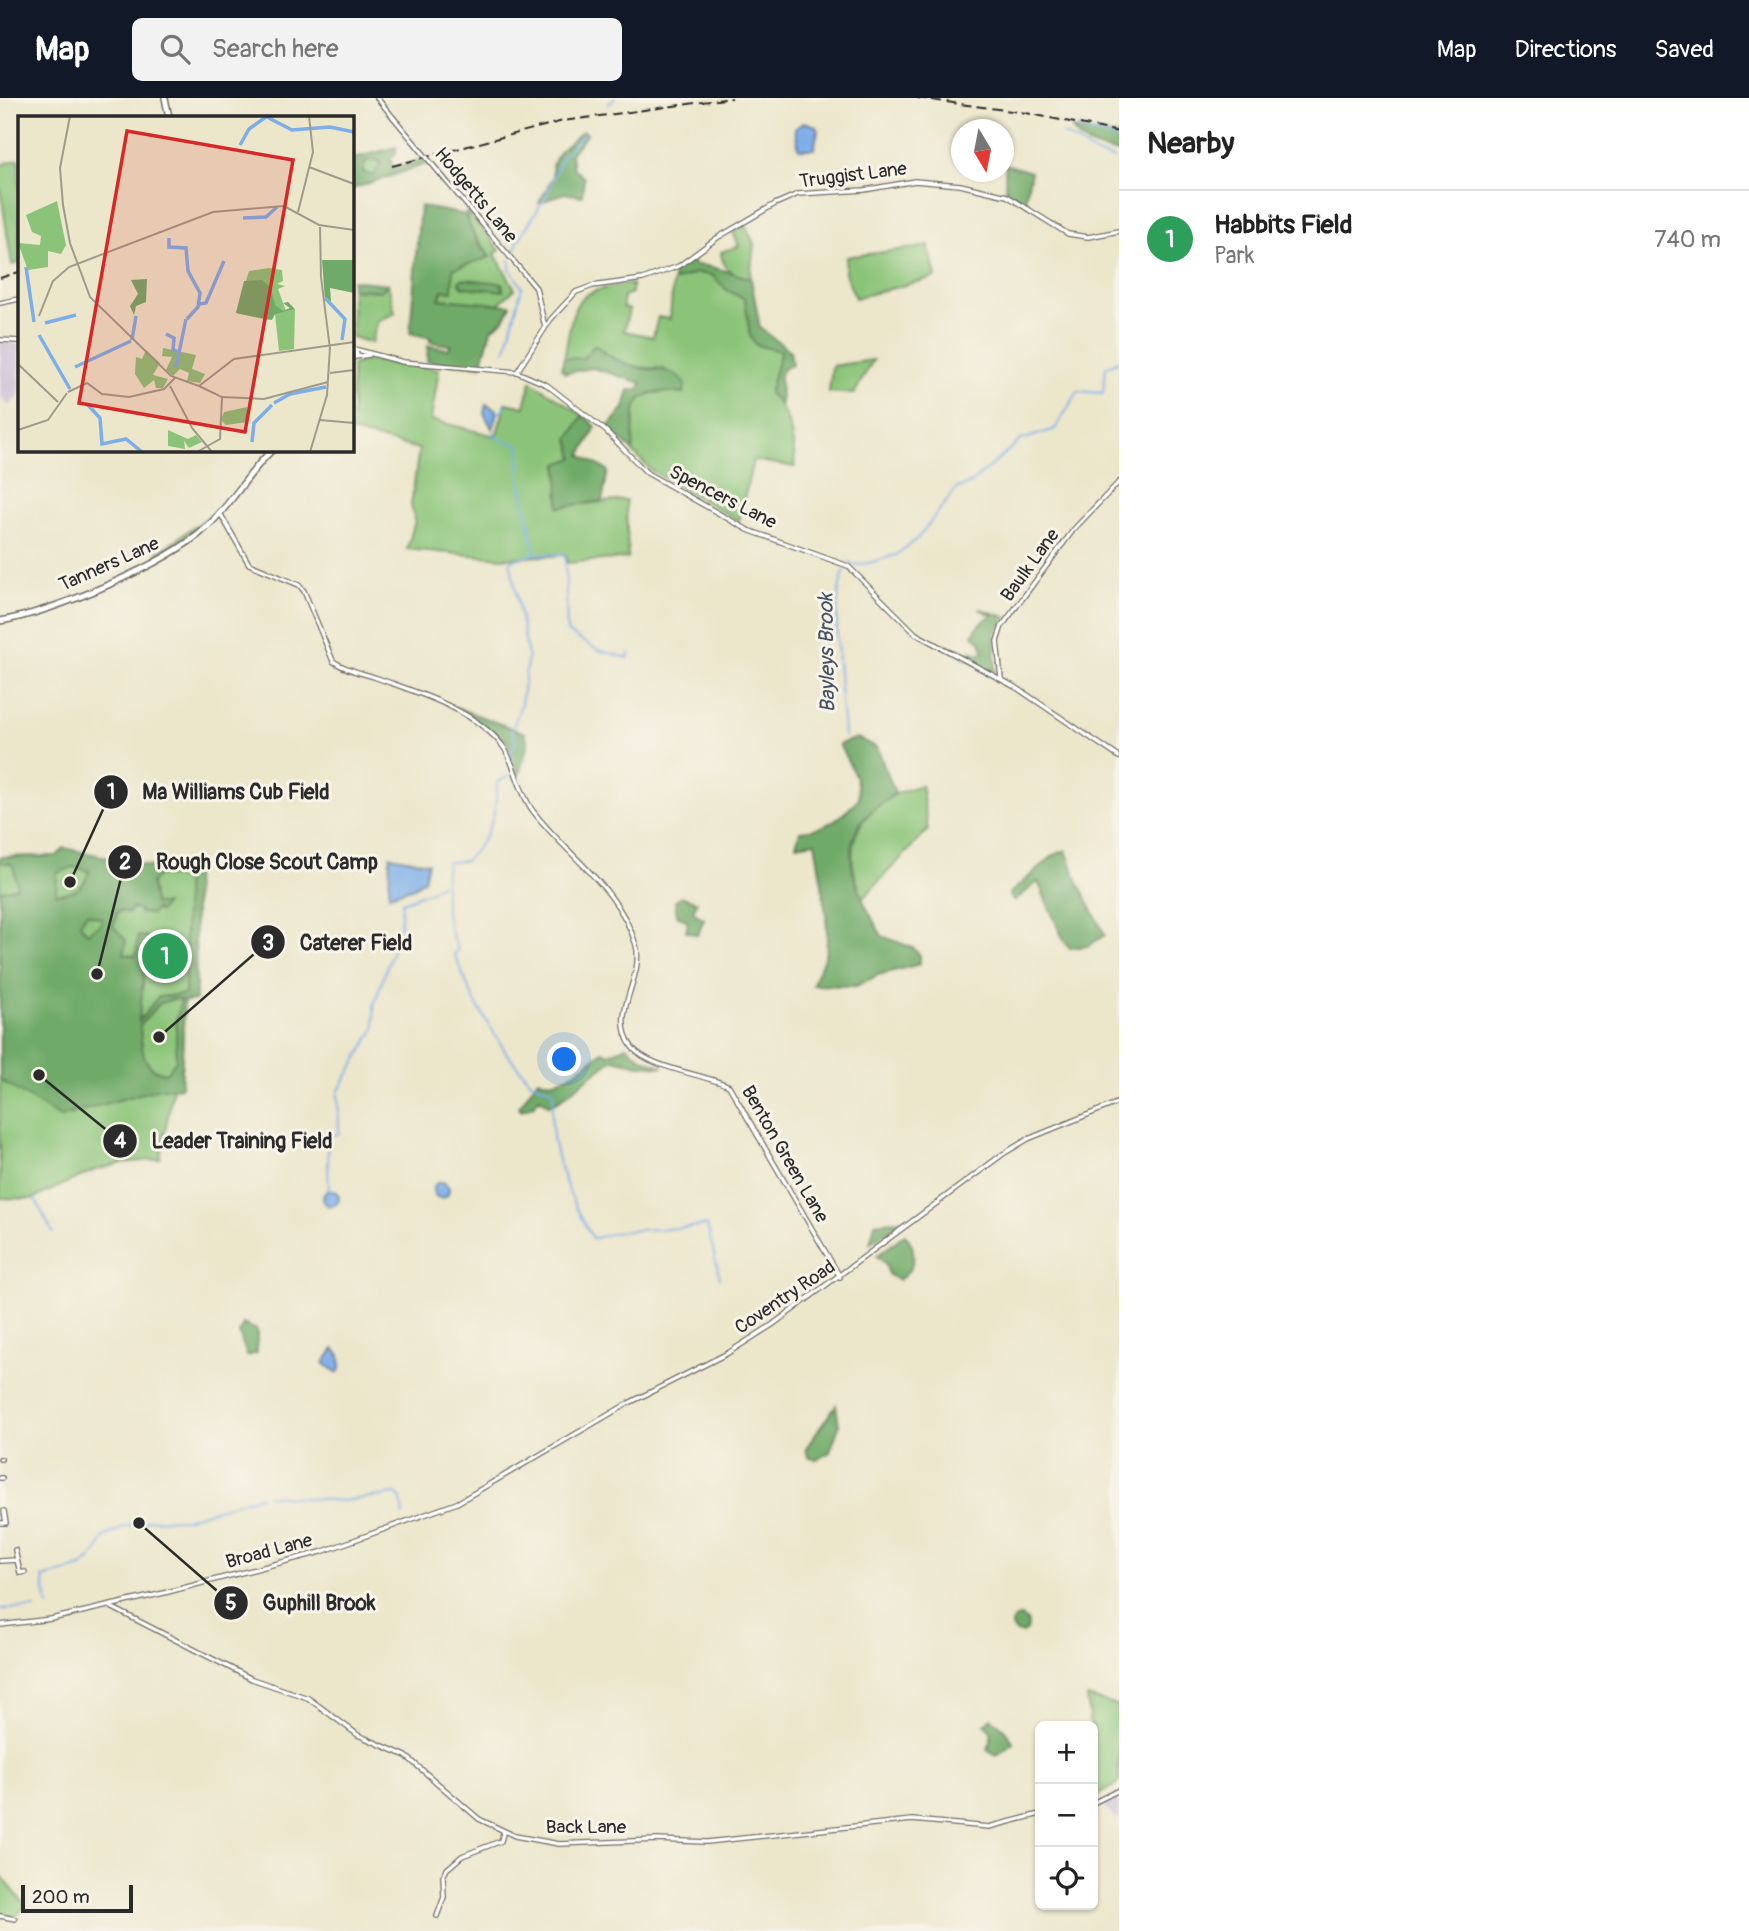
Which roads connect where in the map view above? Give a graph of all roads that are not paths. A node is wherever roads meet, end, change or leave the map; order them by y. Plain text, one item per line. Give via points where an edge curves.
1 (165, 98) edge
2 (377, 98) edge
3 (169, 116) edge
4 (1119, 231) edge
5 (18, 300) edge
6 (0, 303) edge
7 (543, 316) junction
8 (551, 319) junction
9 (545, 329) junction
10 (0, 340) edge
11 (18, 341) edge
12 (354, 349) edge
13 (371, 355) junction
14 (354, 358) edge
15 (517, 372) junction
16 (270, 452) edge
17 (1119, 482) edge
18 (220, 513) junction
19 (0, 621) edge
20 (1001, 679) junction
21 (1119, 757) edge
22 (1119, 1102) edge
23 (840, 1277) junction
24 (457, 1503) joint
25 (4, 1511) dead end
26 (0, 1523) edge
27 (15, 1550) dead end
28 (16, 1560) junction
29 (0, 1561) edge
30 (25, 1572) dead end
31 (110, 1606) junction
32 (0, 1625) edge
33 (1119, 1790) edge
34 (1098, 1800) edge
35 (1035, 1815) edge
36 (503, 1833) junction
37 (0, 1916) edge
38 (437, 1916) dead end
39 (15, 1919) dead end

1 - 3 main road
2 - 7 street, Hodgetts Lane, bridge via 536,288
4 - 8 street, Truggist Lane via 1088,237 1068,234 1014,199 960,185 915,181 864,190 813,191 775,204 679,266 634,281 584,287 566,299
5 - 6 street
7 - 8 street
7 - 9 street, Hodgetts Lane
8 - 9 street, Truggist Lane
9 - 15 street, Truggist Lane
10 - 11 street
12 - 13 street, Spencers Lane
13 - 14 street, Spencers Lane
13 - 15 street, Spencers Lane
15 - 20 street, Spencers Lane via 559,393 606,431 646,473 748,530 848,566 916,634
16 - 18 main road, Tanners Lane
17 - 20 street, Baulk Lane via 1074,529 1002,626 997,641
18 - 19 main road, Tanners Lane via 197,536 151,565 49,607
18 - 23 street, Benton Green Lane via 249,564 304,591 333,661 456,710 502,745 532,810 599,880 631,932 638,957 624,1016 633,1048 648,1059 729,1086
20 - 21 street, Spencers Lane
22 - 23 street, Coventry Road via 1065,1122 1003,1154
23 - 24 street, Coventry Road via 728,1353 627,1404
24 - 31 street, Broad Lane via 321,1552
25 - 26 street via 6,1525
27 - 28 street
28 - 29 street
28 - 30 street via 19,1573
31 - 32 street, Broad Lane via 34,1623
31 - 36 street, Back Lane via 252,1679 308,1698 358,1735 406,1756 479,1819
33 - 34 street
35 - 36 street, Back Lane via 989,1827 912,1820 707,1842 559,1844
36 - 38 street via 501,1841 462,1856 447,1869
37 - 39 street

